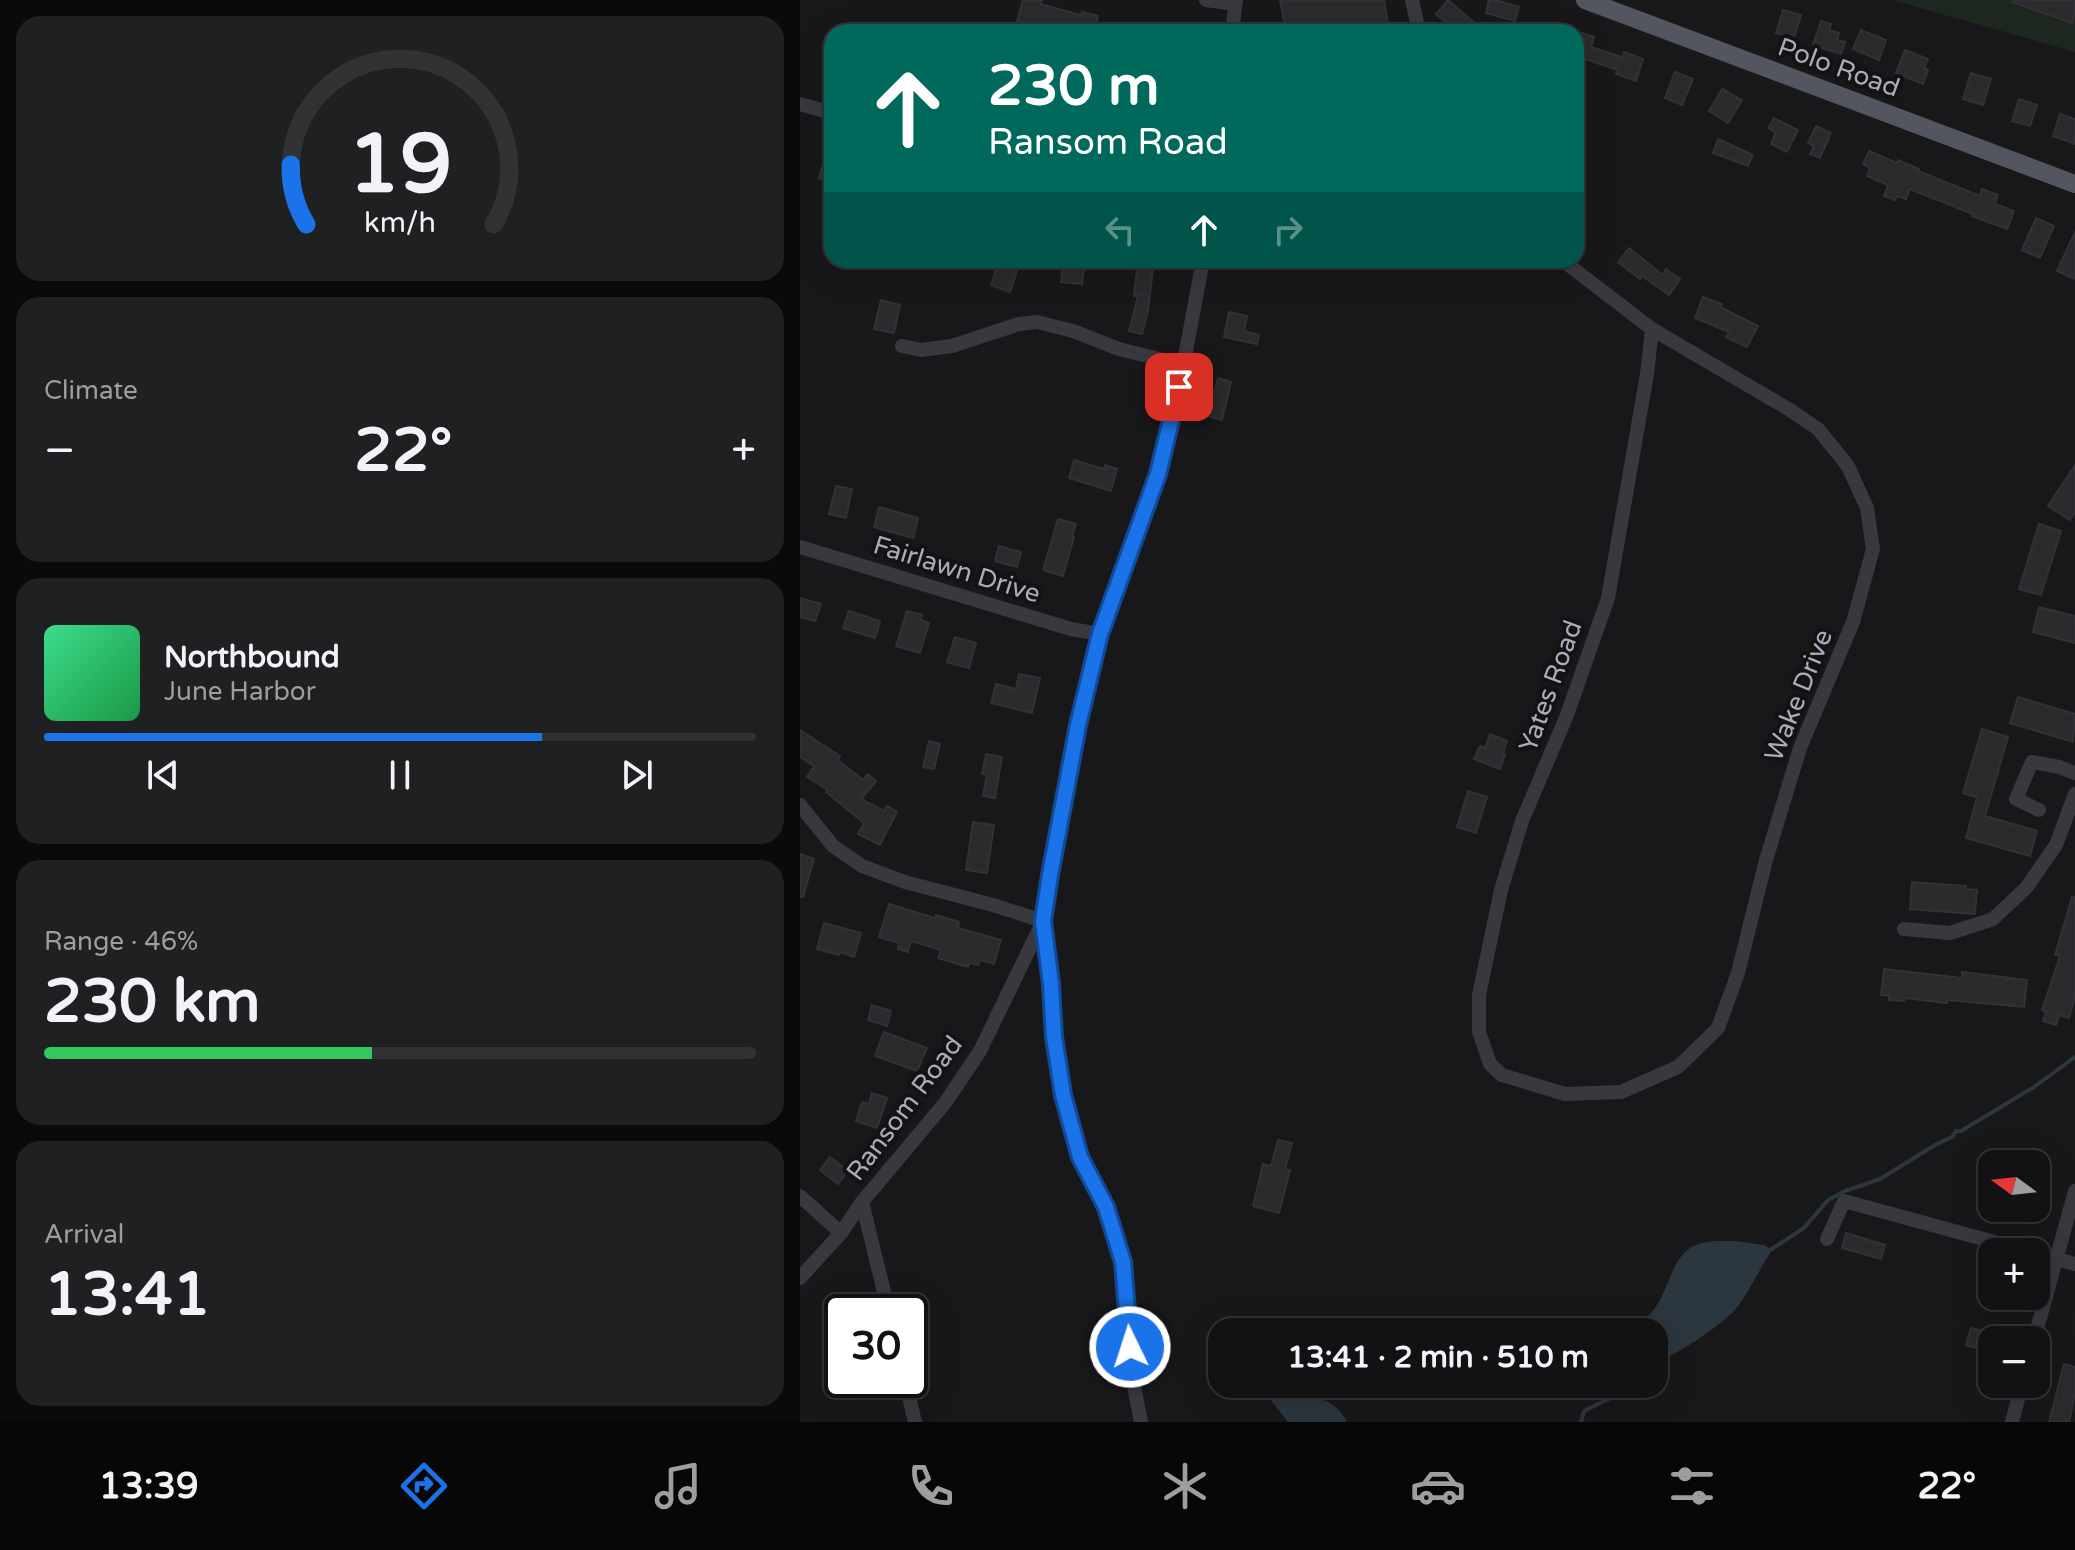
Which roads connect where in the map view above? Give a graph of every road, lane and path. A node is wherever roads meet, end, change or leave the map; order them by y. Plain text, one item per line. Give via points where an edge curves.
1 (1206, 0) edge
2 (1412, 0) edge
3 (1585, 0) edge
4 (1236, 2) edge
5 (1233, 24) edge
6 (1417, 24) edge
7 (800, 104) edge
8 (824, 111) edge
9 (2075, 184) edge
10 (1201, 268) edge
11 (1573, 268) edge
12 (1652, 329) junction
13 (902, 346) dead end
14 (1183, 365) junction
15 (800, 547) edge
16 (1100, 634) junction
17 (2075, 773) edge
18 (2075, 794) edge
19 (800, 805) edge
20 (2039, 810) dead end
21 (1043, 921) junction
22 (1904, 929) dead end
23 (1487, 1054) joint
24 (2075, 1191) edge
25 (800, 1196) edge
26 (862, 1202) junction
27 (841, 1233) junction
28 (1979, 1238) edge
29 (1827, 1239) dead end
30 (2050, 1258) edge
31 (2055, 1259) junction
32 (2075, 1264) edge
33 (800, 1278) edge
34 (885, 1294) edge
35 (2038, 1326) edge
36 (909, 1398) edge
37 (2018, 1398) edge
38 (915, 1422) edge
39 (1141, 1422) edge
40 (2012, 1422) edge

1 - 4 street
2 - 6 street
3 - 9 main road, Polo Road
4 - 5 street
7 - 8 street
10 - 14 street, Ransom Road
11 - 12 street, Wake Drive
12 - 23 street, Yates Road via 1608,598 1522,821 1501,890 1479,995 1479,1032
12 - 23 street, Wake Drive via 1818,429 1848,466 1867,508 1873,549 1853,622 1800,748 1718,1028 1678,1067 1621,1092 1565,1094 1502,1075
13 - 14 street via 952,346 1037,322
14 - 16 street, Ransom Road via 1158,474
15 - 16 street, Fairlawn Drive
16 - 21 street, Ransom Road
17 - 20 street via 2032,762 2016,799
18 - 22 street via 2056,845 2026,888 1993,919 1950,933
19 - 21 street via 833,846 862,866
21 - 26 street, Ransom Road via 980,1051 945,1103
21 - 39 street via 1063,1095 1080,1157 1106,1207 1123,1262
24 - 31 street
25 - 27 street
26 - 27 street, Ransom Road
26 - 34 street
27 - 33 street, Ransom Road
28 - 29 street via 1844,1201
30 - 31 street
31 - 32 street
31 - 35 street
36 - 38 street
37 - 40 street

